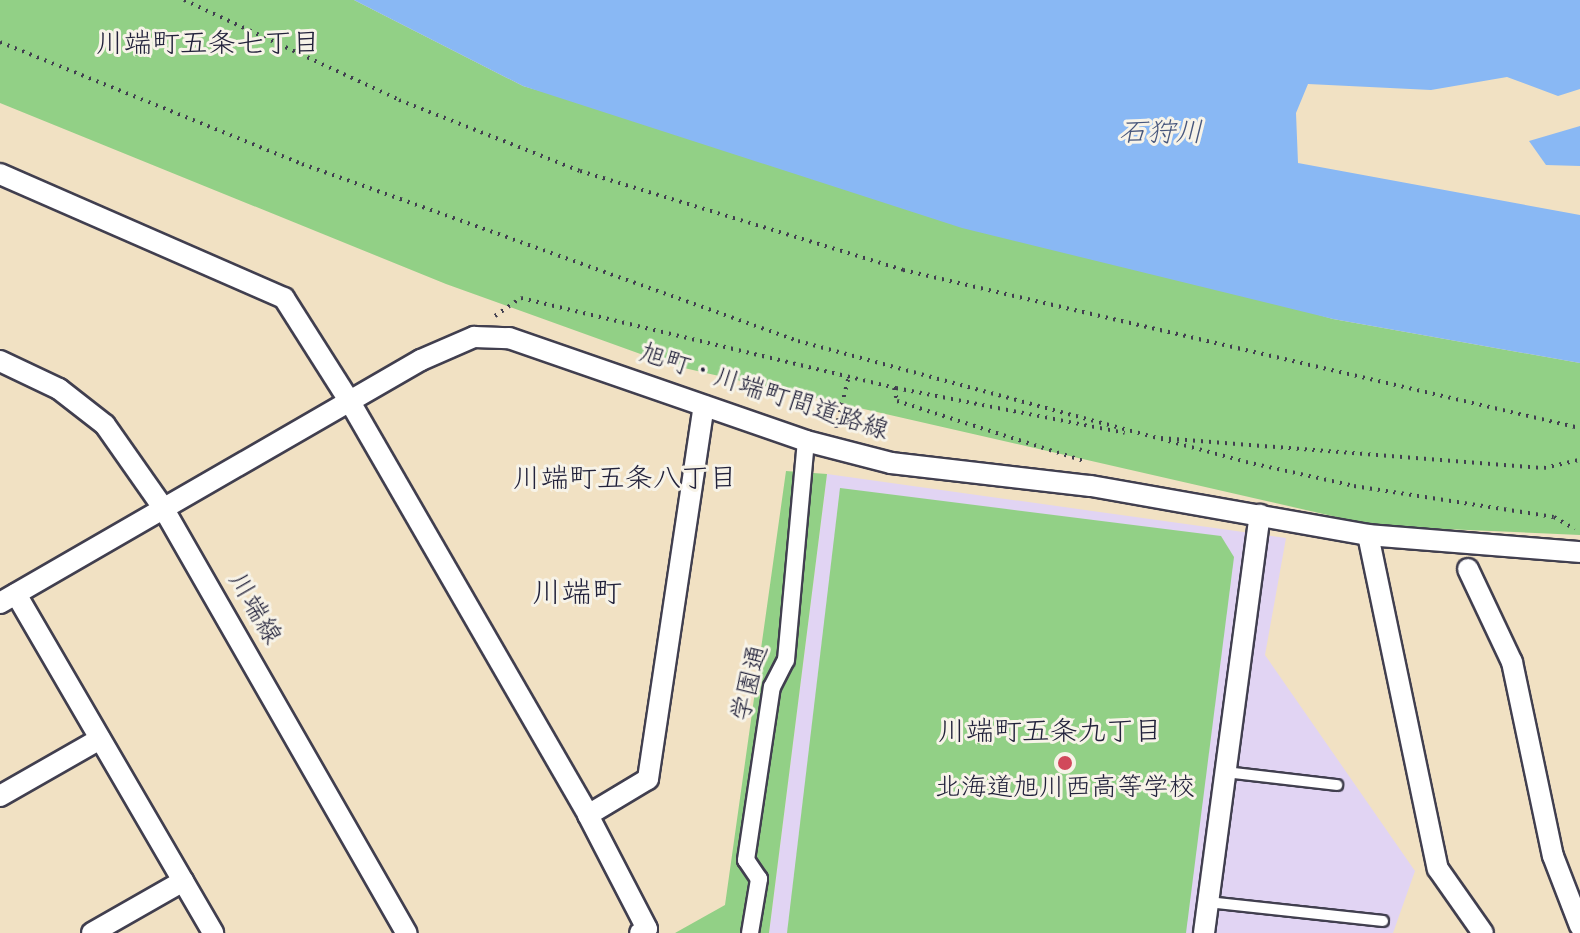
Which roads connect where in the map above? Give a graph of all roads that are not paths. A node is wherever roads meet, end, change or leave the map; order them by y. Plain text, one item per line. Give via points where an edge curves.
1 (0, 174) edge
2 (0, 361) edge
3 (350, 402) junction
4 (704, 406) junction
5 (806, 441) junction
6 (162, 506) junction
7 (1260, 515) junction
8 (1368, 535) junction
9 (1580, 552) edge
10 (1468, 569) dead end
11 (8, 598) edge
12 (100, 739) junction
13 (1226, 772) junction
14 (1337, 785) dead end
15 (0, 796) edge
16 (588, 815) junction
17 (183, 881) junction
18 (1208, 902) junction
19 (1383, 921) dead end
20 (1580, 926) edge
21 (92, 933) edge
22 (213, 933) edge
23 (407, 933) edge
24 (640, 933) edge
25 (750, 933) edge
26 (1204, 933) edge
27 (1483, 933) edge

1 - 3 street via 284,298
2 - 6 street, 川端線 via 59,389 105,425
3 - 4 street, 旭町・川端町間道路線 via 421,360 474,337 509,338
3 - 6 street, 旭町・川端町間道路線
3 - 16 street
4 - 5 street, 旭町・川端町間道路線
4 - 16 street via 648,779
5 - 7 street, 旭町・川端町間道路線 via 891,463 1091,486
5 - 25 street, 学園通 via 786,660 772,687 746,860 759,879
6 - 11 street, 旭町・川端町間道路線
6 - 23 street, 川端線
7 - 8 street, 旭町・川端町間道路線
7 - 13 street
8 - 9 street, 旭町・川端町間道路線
8 - 27 street via 1438,869
10 - 20 street via 1512,662 1553,856
11 - 12 street
12 - 15 street
12 - 17 street
13 - 14 lane
13 - 18 street
16 - 24 street via 647,929
17 - 21 street
17 - 22 street
18 - 19 lane
18 - 26 street

